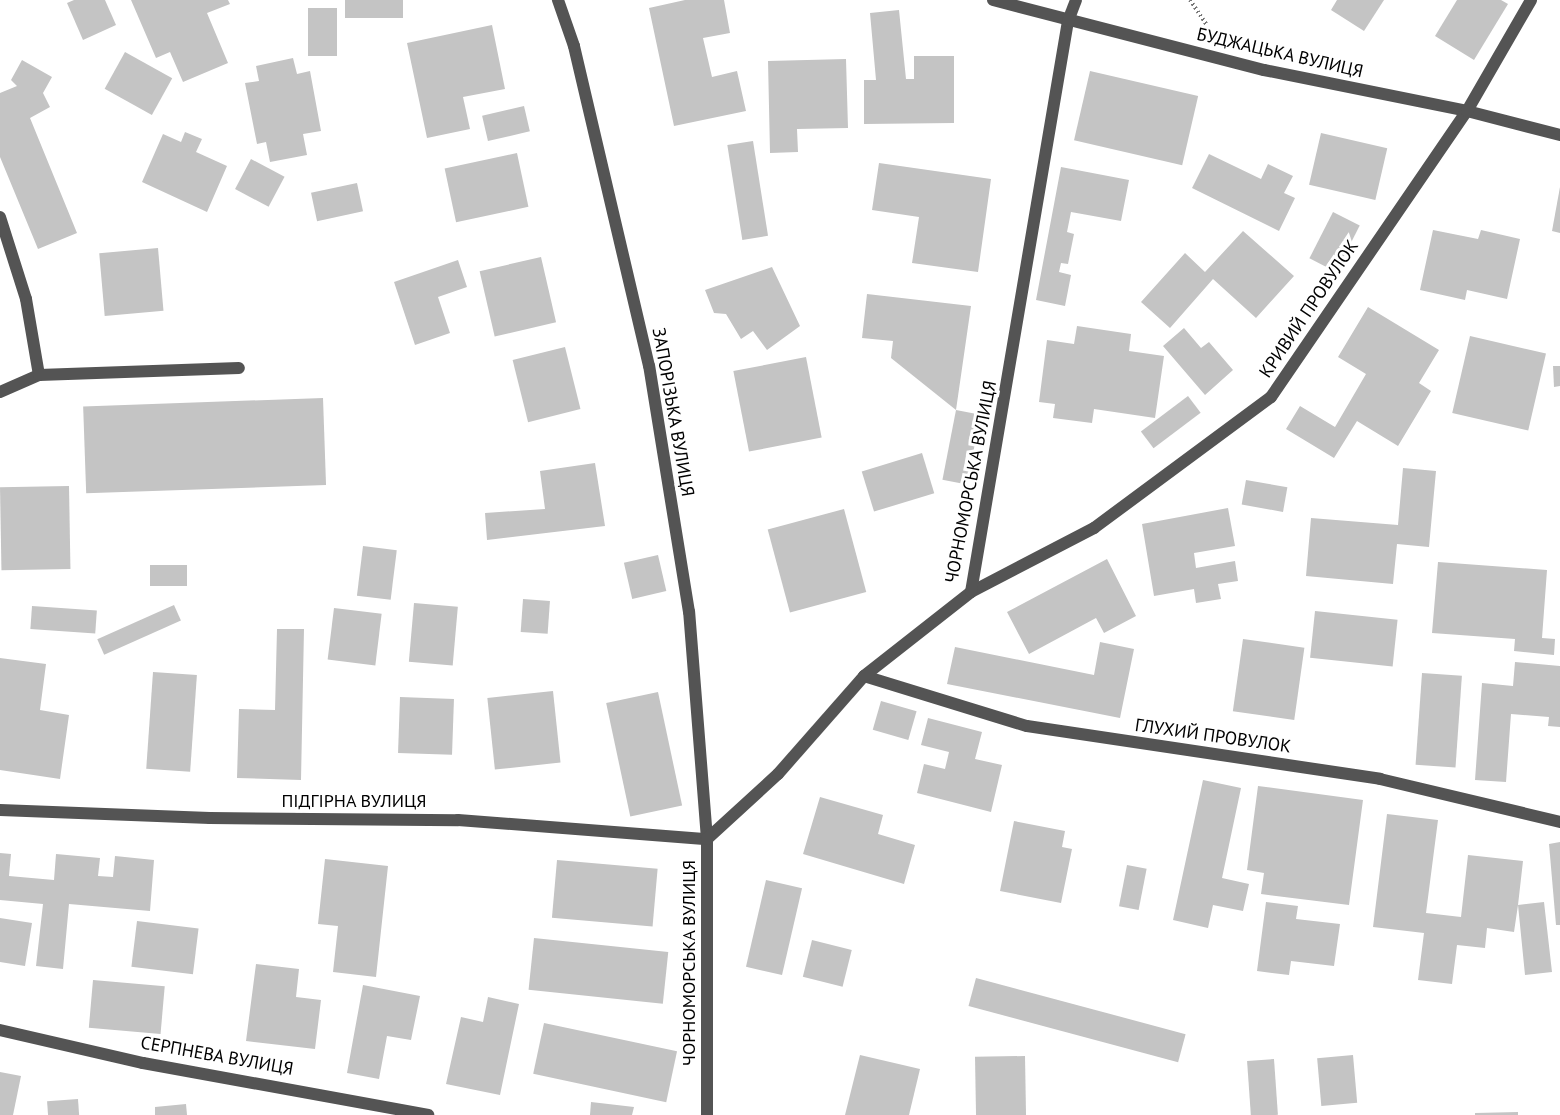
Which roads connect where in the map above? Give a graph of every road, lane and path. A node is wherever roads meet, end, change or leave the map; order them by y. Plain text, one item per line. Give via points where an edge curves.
1 (558, 0) edge
2 (993, 0) edge
3 (1076, 0) edge
4 (1531, 0) edge
5 (1068, 21) junction
6 (1467, 111) junction
7 (1560, 135) edge
8 (0, 217) edge
9 (239, 368) dead end
10 (39, 375) junction
11 (0, 392) edge
12 (971, 592) junction
13 (864, 676) junction
14 (0, 810) edge
15 (1560, 822) edge
16 (707, 839) junction
17 (0, 1030) edge
18 (428, 1115) edge
19 (707, 1115) edge

1 - 16 street, ЗАПОРІЗЬКА ВУЛИЦЯ via 574,46 649,366 689,612
2 - 5 street, БУДЖАЦЬКА ВУЛИЦЯ
3 - 5 street, ЧОРНОМОРСЬКА ВУЛИЦЯ
4 - 6 street, КРИВИЙ ПРОВУЛОК
5 - 6 street, БУДЖАЦЬКА ВУЛИЦЯ via 1264,70
5 - 12 street, ЧОРНОМОРСЬКА ВУЛИЦЯ
6 - 7 street, БУДЖАЦЬКА ВУЛИЦЯ
6 - 12 street, КРИВИЙ ПРОВУЛОК via 1271,397 1094,528
8 - 10 street via 26,299
9 - 10 street
10 - 11 street
12 - 13 street, ЧОРНОМОРСЬКА ВУЛИЦЯ
13 - 15 street, ГЛУХИЙ ПРОВУЛОК via 1027,726 1380,779
13 - 16 street, ЧОРНОМОРСЬКА ВУЛИЦЯ via 778,774
14 - 16 street, ПІДГІРНА ВУЛИЦЯ via 210,818 458,820
16 - 19 street, ЧОРНОМОРСЬКА ВУЛИЦЯ
17 - 18 street, СЕРПНЕВА ВУЛИЦЯ via 143,1063

